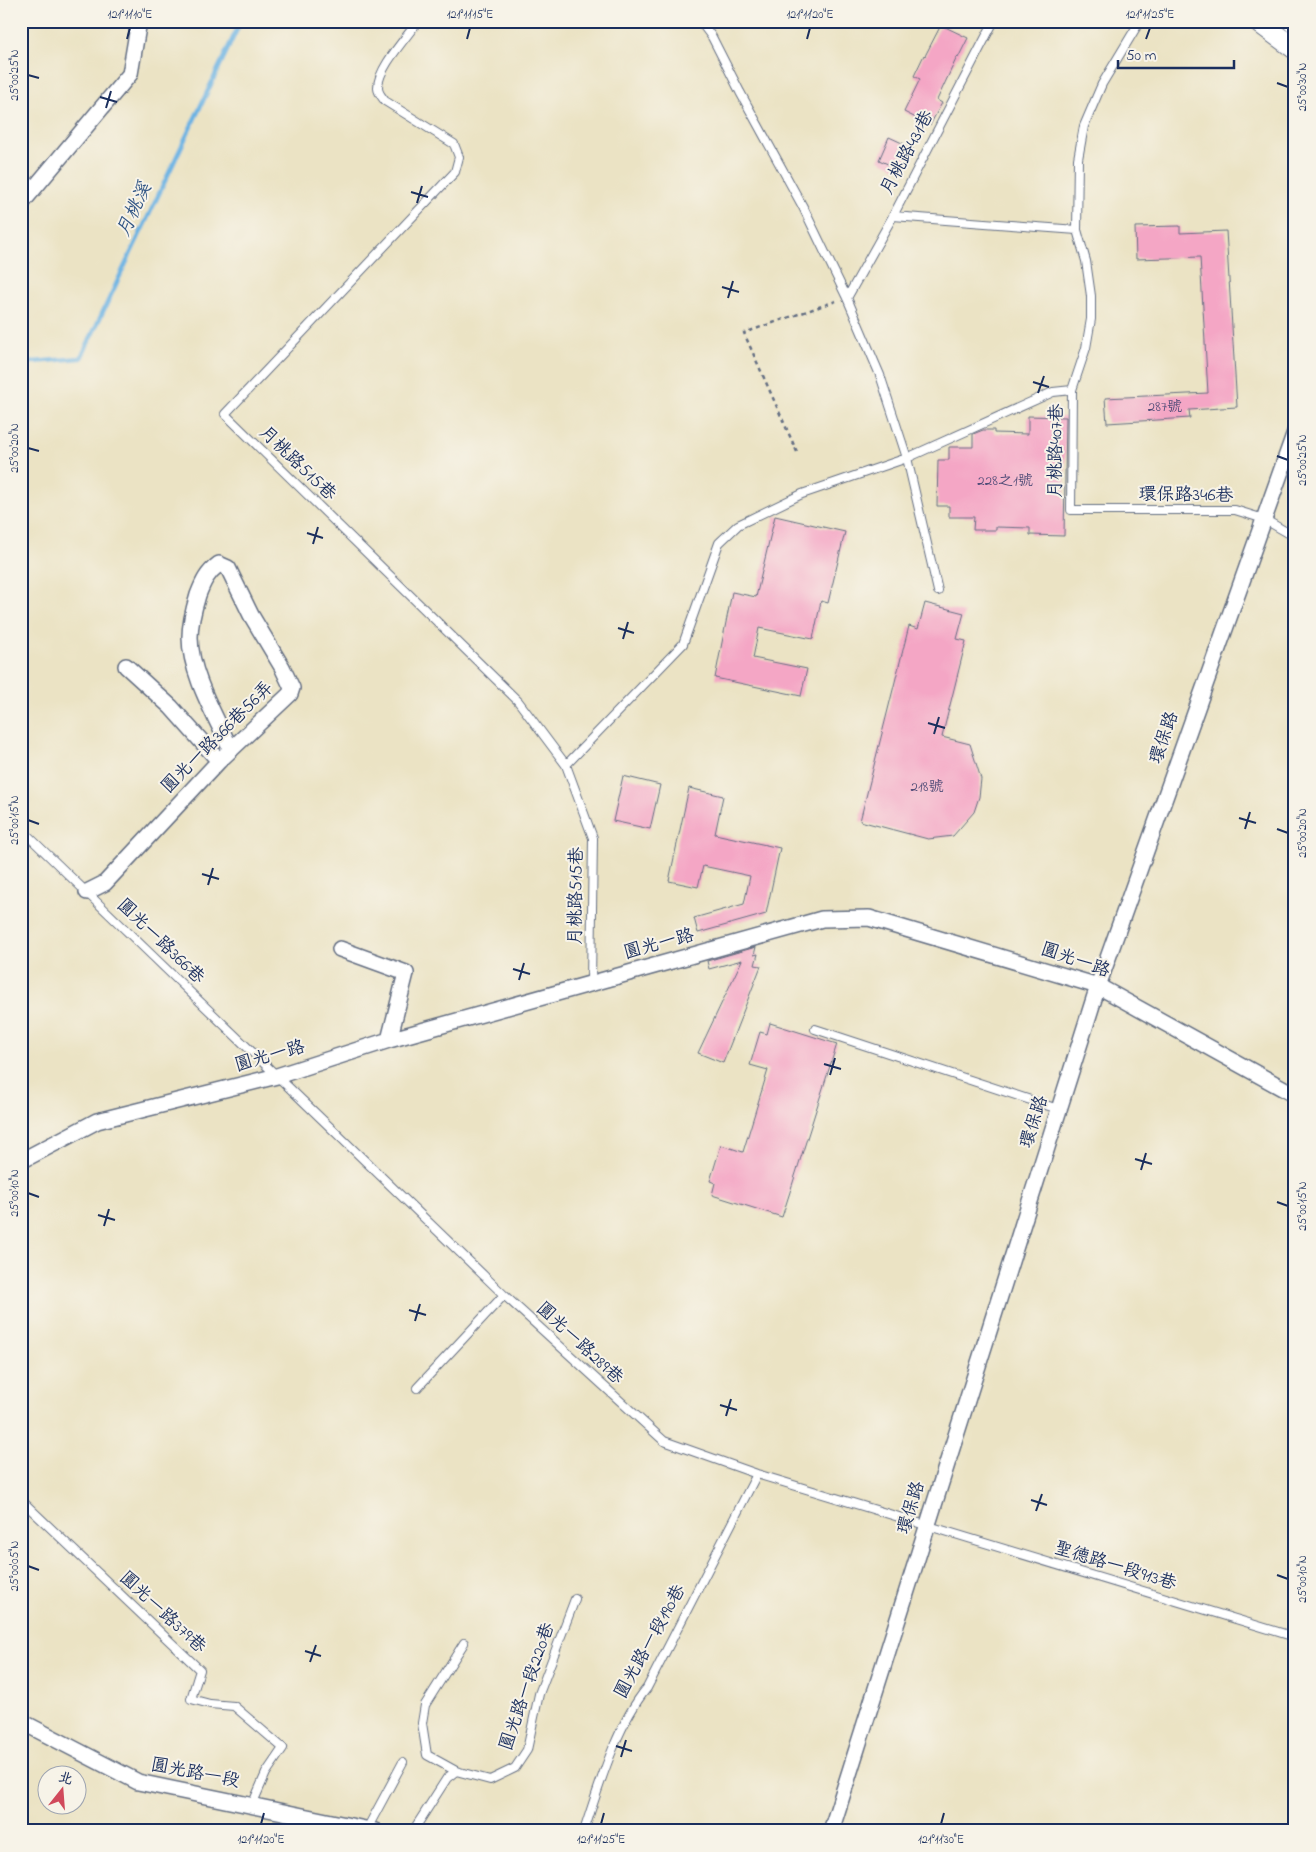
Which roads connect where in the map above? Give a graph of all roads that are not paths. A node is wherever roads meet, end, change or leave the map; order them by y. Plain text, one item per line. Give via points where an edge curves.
1 (139, 21) edge
2 (418, 21) edge
3 (700, 21) edge
4 (994, 21) edge
5 (1140, 21) edge
6 (1257, 21) edge
7 (1292, 21) edge
8 (1295, 24) edge
9 (1295, 49) edge
10 (21, 204) edge
11 (892, 216) junction
12 (1076, 230) junction
13 (847, 298) junction
14 (1072, 390) junction
15 (1295, 432) edge
16 (907, 458) junction
17 (1071, 510) joint
18 (1264, 519) junction
19 (1295, 537) edge
20 (938, 590) dead end
21 (126, 666) dead end
22 (232, 750) junction
23 (219, 761) junction
24 (566, 765) junction
25 (21, 829) edge
26 (87, 892) junction
27 (340, 949) dead end
28 (591, 983) junction
29 (1098, 986) junction
30 (815, 1029) dead end
31 (388, 1040) junction
32 (277, 1076) junction
33 (1295, 1095) edge
34 (1058, 1109) junction
35 (21, 1161) edge
36 (504, 1295) junction
37 (417, 1388) dead end
38 (757, 1474) junction
39 (21, 1500) edge
40 (926, 1526) junction
41 (575, 1599) dead end
42 (1295, 1637) edge
43 (464, 1643) dead end
44 (24, 1722) edge
45 (21, 1745) edge
46 (403, 1762) dead end
47 (456, 1770) junction
48 (252, 1805) junction
49 (371, 1830) edge
50 (413, 1831) edge
51 (584, 1831) edge
52 (831, 1831) edge

1 - 10 street via 130,74
2 - 24 lane, 月桃路515巷 via 380,73 377,87 385,101 454,144 460,157 455,172 224,414 518,701
3 - 13 lane via 803,207
4 - 11 lane, 月桃路431巷
5 - 12 lane, 月桃路407巷 via 1102,84 1084,126 1078,159
6 - 9 street
7 - 8 street
11 - 12 lane
11 - 13 lane, 月桃路431巷
12 - 14 lane, 月桃路407巷 via 1086,261 1091,319 1086,348
13 - 16 lane via 880,375
14 - 16 lane via 1053,392
14 - 17 lane, 月桃路407巷
15 - 18 street, 環保路
16 - 20 lane
16 - 24 lane via 802,494 738,525 719,542 683,644
17 - 18 lane, 環保路346巷 via 1236,510
18 - 19 lane, 環保路346巷
18 - 29 street, 環保路
21 - 23 street via 172,707
22 - 22 street, 圓光一路366巷56弄 via 278,707 292,688 228,568 219,564 204,578 195,604 190,637 203,689
22 - 23 street, 圓光一路366巷56弄
23 - 26 street, 圓光一路366巷56弄 via 105,883
24 - 28 lane, 月桃路515巷 via 592,838
25 - 26 lane, 圓光一路366巷
26 - 32 lane, 圓光一路366巷
27 - 31 street via 406,973
28 - 29 street, 圓光一路 via 822,919 869,918
28 - 31 street, 圓光一路
29 - 33 street, 圓光一路
29 - 34 street, 環保路
30 - 34 lane
31 - 32 street, 圓光一路
32 - 35 street, 圓光一路 via 97,1122
32 - 36 lane, 圓光一路289巷
34 - 40 street, 環保路
36 - 37 lane
36 - 38 lane, 圓光一路289巷 via 664,1441
38 - 40 lane, 圓光一路289巷
38 - 51 lane, 圓光路一段190巷 via 647,1688 635,1702 605,1769
39 - 48 lane, 圓光一路379巷 via 200,1670 191,1699 234,1706 283,1748 266,1773
40 - 42 lane, 聖德路一段913巷
40 - 52 street, 環保路
41 - 47 lane, 圓光路一段220巷 via 539,1694 526,1750 515,1768 490,1780
43 - 47 lane, 圓光路一段220巷 via 425,1705 422,1723 427,1755
44 - 45 lane
44 - 48 street, 圓光路一段 via 138,1782
46 - 49 lane
47 - 50 lane via 447,1778
48 - 49 street, 圓光路一段

